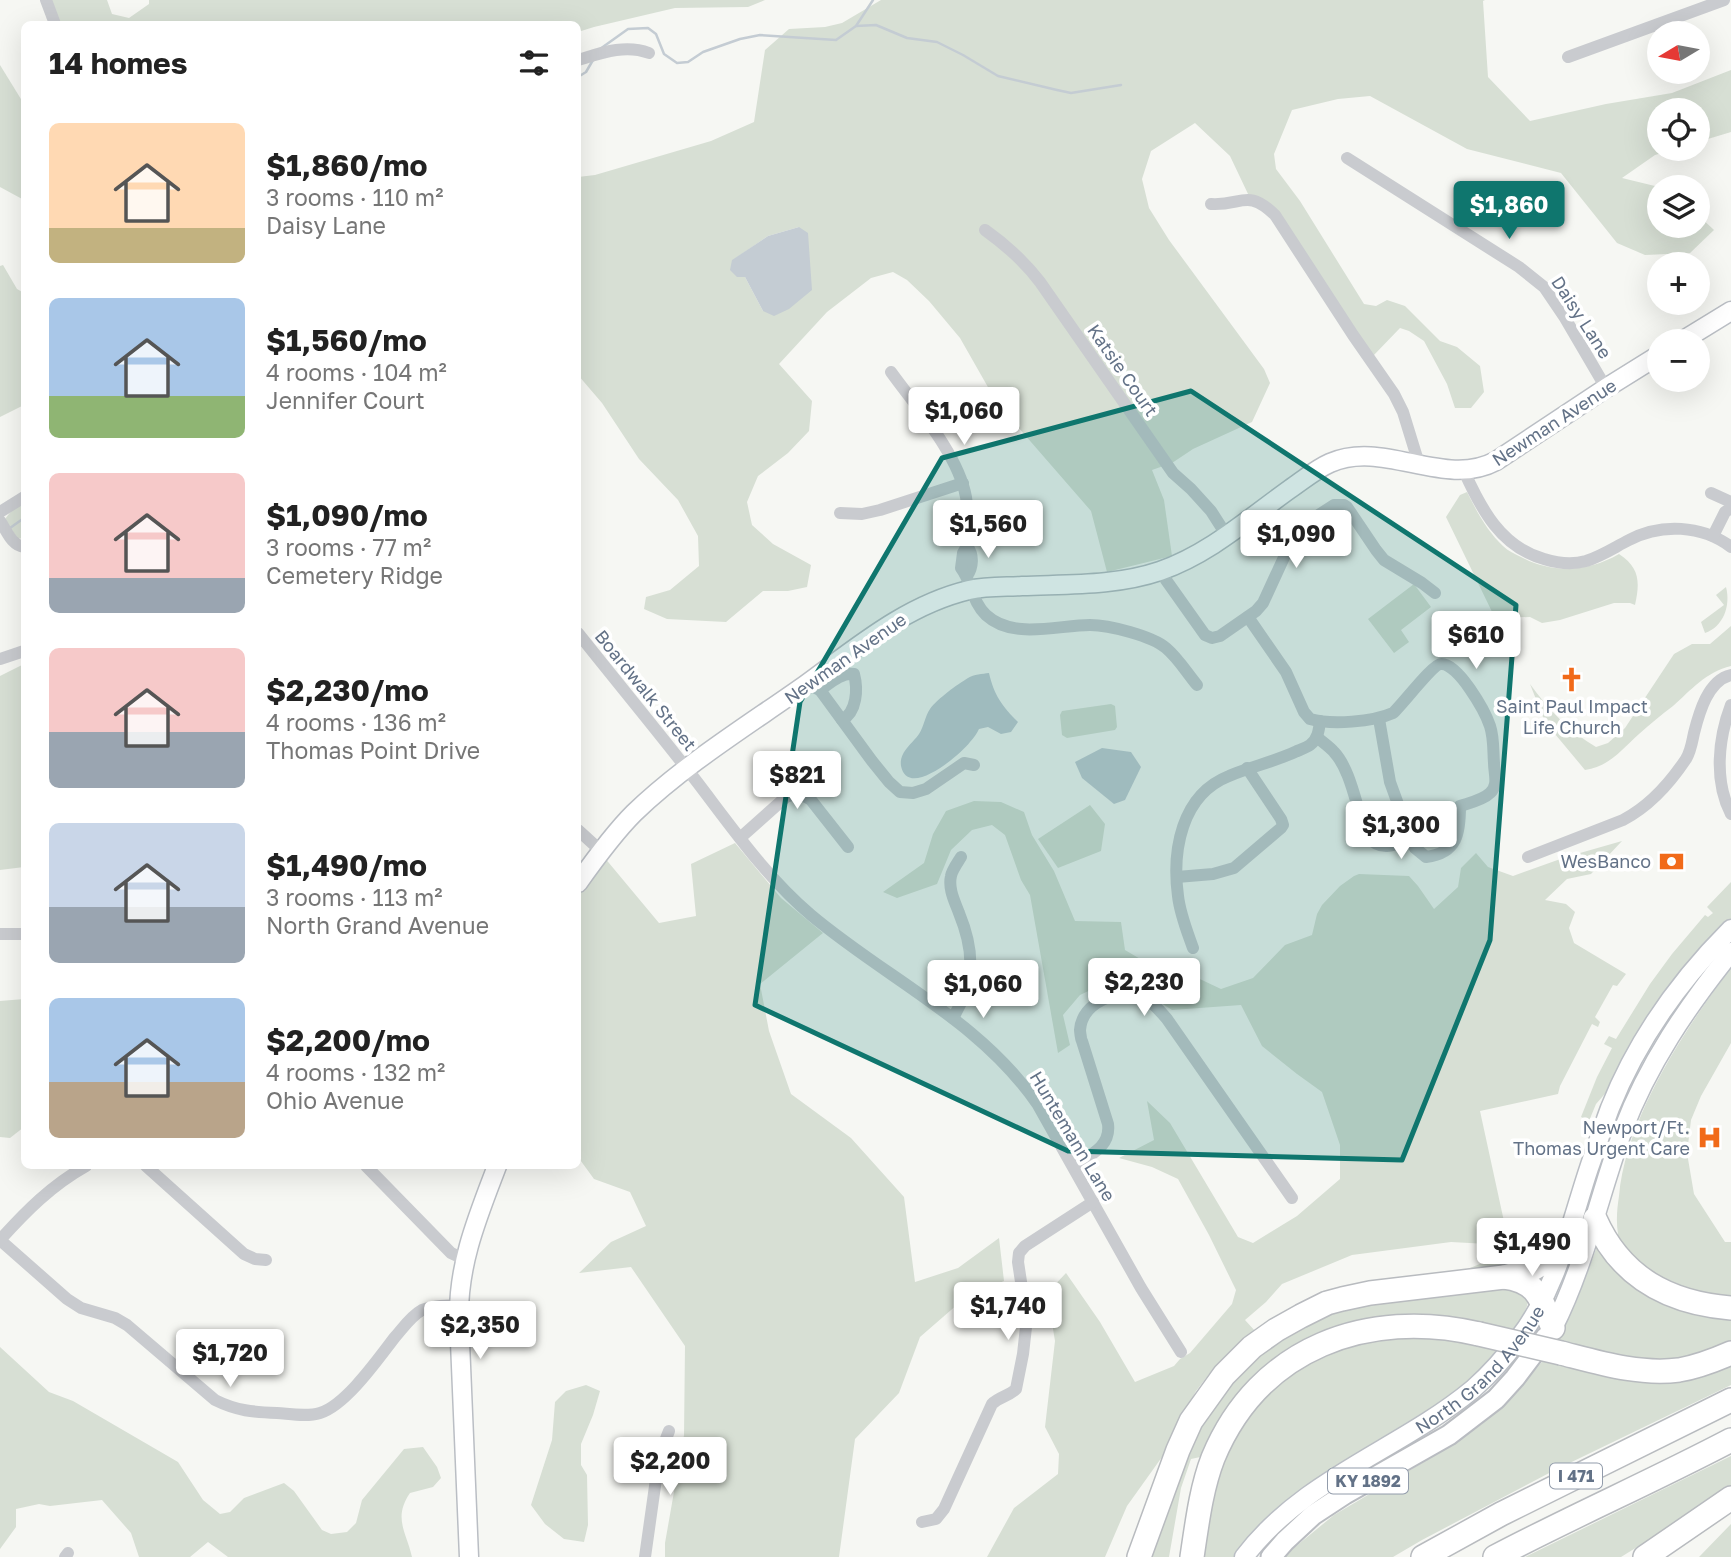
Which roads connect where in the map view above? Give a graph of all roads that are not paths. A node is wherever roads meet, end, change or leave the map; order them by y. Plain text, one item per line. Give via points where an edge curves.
1 (46, 0) edge
2 (1724, 0) edge
3 (54, 21) edge
4 (649, 53) dead end
5 (1567, 57) dead end
6 (581, 59) edge
7 (1347, 158) dead end
8 (1211, 204) dead end
9 (985, 230) dead end
10 (1731, 311) edge
11 (1702, 329) edge
12 (1647, 362) edge
13 (891, 372) dead end
14 (1606, 388) junction
15 (1419, 464) junction
16 (1464, 471) junction
17 (963, 483) junction
18 (1711, 494) dead end
19 (21, 501) edge
20 (1731, 502) edge
21 (1731, 509) edge
22 (840, 513) dead end
23 (1, 519) edge
24 (1227, 536) junction
25 (1713, 536) junction
26 (1730, 541) edge
27 (18, 544) edge
28 (1162, 570) junction
29 (969, 583) junction
30 (1435, 593) dead end
31 (1248, 617) junction
32 (581, 637) edge
33 (21, 652) edge
34 (0, 659) edge
35 (1731, 674) edge
36 (1197, 685) dead end
37 (813, 687) junction
38 (1731, 705) edge
39 (1379, 719) junction
40 (842, 720) junction
41 (1320, 721) junction
42 (1317, 737) junction
43 (974, 765) dead end
44 (1247, 768) junction
45 (687, 769) junction
46 (1731, 814) edge
47 (581, 833) edge
48 (740, 838) junction
49 (1410, 839) junction
50 (848, 847) dead end
51 (601, 851) junction
52 (961, 856) dead end
53 (1528, 858) dead end
54 (1177, 877) junction
55 (581, 879) edge
56 (1731, 929) edge
57 (0, 934) edge
58 (21, 934) edge
59 (1193, 948) dead end
60 (1731, 952) edge
61 (953, 1018) junction
62 (1073, 1166) junction
63 (81, 1169) edge
64 (149, 1169) edge
65 (369, 1169) edge
66 (496, 1169) edge
67 (1292, 1198) dead end
68 (1093, 1202) junction
69 (1595, 1219) junction
70 (1567, 1236) junction
71 (0, 1240) edge
72 (464, 1259) junction
73 (266, 1260) dead end
74 (1504, 1277) junction
75 (1542, 1303) junction
76 (459, 1305) junction
77 (1731, 1308) edge
78 (1553, 1328) junction
79 (1181, 1352) dead end
80 (1731, 1353) edge
81 (1731, 1400) edge
82 (669, 1431) dead end
83 (1731, 1440) edge
84 (1731, 1498) edge
85 (922, 1522) dead end
86 (468, 1557) edge
87 (645, 1557) edge
88 (1139, 1557) edge
89 (1192, 1557) edge
90 (1244, 1557) edge
91 (1270, 1557) edge
92 (1423, 1557) edge
93 (1495, 1557) edge
94 (1645, 1557) edge

1 - 3 street
2 - 5 street
4 - 6 street via 624,48
7 - 14 street, Daisy Lane via 1538,281
8 - 15 street via 1253,200 1275,215 1394,394
9 - 24 street, Katsie Court via 1017,254 1040,282 1173,473 1211,511
10 - 11 street
12 - 14 street, Newman Avenue
13 - 17 street via 939,438
14 - 16 street, Newman Avenue via 1496,461
15 - 16 street, Newman Avenue
15 - 24 street, Newman Avenue via 1364,457 1329,463
16 - 25 street via 1505,539 1555,563 1586,561 1657,530 1693,530
17 - 22 street via 880,510
17 - 29 street via 972,565
18 - 20 street
19 - 23 street
21 - 25 street
23 - 27 street
24 - 28 street, Newman Avenue
25 - 26 street
28 - 29 street, Newman Avenue via 1108,582 991,587
28 - 31 street via 1205,635 1220,636
29 - 36 street via 987,616 1003,624 1035,630 1107,626 1153,640 1167,648
29 - 37 street, Newman Avenue via 902,617
30 - 31 street via 1384,560 1347,507 1334,505 1297,529 1263,603
31 - 41 street via 1290,678 1306,716
32 - 45 street, Boardwalk Street
33 - 34 street
35 - 53 street via 1708,695 1687,758 1651,800 1623,820
37 - 40 street
37 - 40 street via 854,674 853,708
37 - 45 street, Newman Avenue
38 - 46 street via 1720,764
39 - 41 street
39 - 49 street via 1390,782
39 - 49 street via 1393,713 1441,663 1466,685 1490,727 1494,788 1460,806 1459,832 1445,850 1426,857
40 - 43 street via 900,792 919,792 964,763
41 - 42 street
42 - 44 street via 1298,751
42 - 49 street via 1342,763 1372,842 1387,847
44 - 54 street via 1212,785 1191,808 1178,845
44 - 54 street via 1281,819 1281,828 1234,868
45 - 48 street, Huntemann Lane
45 - 51 street, Newman Avenue via 634,813
47 - 51 street
48 - 50 street via 794,794 811,800
48 - 61 street, Huntemann Lane via 812,915
51 - 55 street, Newman Avenue
52 - 61 street via 951,875 951,890 971,962 967,989
54 - 59 street via 1181,911
56 - 70 street, North Grand Avenue / KY 1892 via 1668,1002 1637,1054 1610,1107
57 - 58 street
60 - 69 street, North Grand Avenue / KY 1892 via 1681,1018 1639,1093
61 - 62 street, Huntemann Lane via 999,1056 1027,1087
62 - 67 street via 1102,1146 1109,1132 1082,1041 1083,1020 1102,1000 1135,995 1155,1005 1167,1019
62 - 68 street, Huntemann Lane
63 - 71 street via 38,1200
64 - 73 street via 244,1254
65 - 72 street via 451,1253
66 - 72 street
68 - 79 street, Huntemann Lane
68 - 85 street via 1019,1253 1026,1327 1016,1389 992,1404 944,1509 936,1519
69 - 77 highway via 1608,1247 1645,1281 1684,1301
69 - 78 street, North Grand Avenue / KY 1892
70 - 74 highway via 1548,1261
70 - 75 street, North Grand Avenue / KY 1892
71 - 76 street via 67,1299 127,1325 215,1399 246,1411 323,1412 339,1403 410,1320 430,1308
72 - 76 street
74 - 75 highway via 1530,1285
74 - 88 highway via 1370,1293 1327,1303 1252,1347 1224,1375 1191,1421
75 - 78 highway
75 - 90 street, North Grand Avenue / KY 1892 via 1521,1336 1475,1387 1320,1486 1292,1507
76 - 86 street
78 - 91 main road, North Grand Avenue / KY 1892 via 1496,1399 1449,1435 1313,1515
80 - 89 highway, bridge via 1686,1368 1653,1371 1621,1368 1434,1326 1408,1325 1366,1330 1325,1343 1263,1384 1225,1434 1204,1489
81 - 92 highway, I 471
82 - 87 street via 656,1479
83 - 93 highway, I 471
84 - 94 highway

